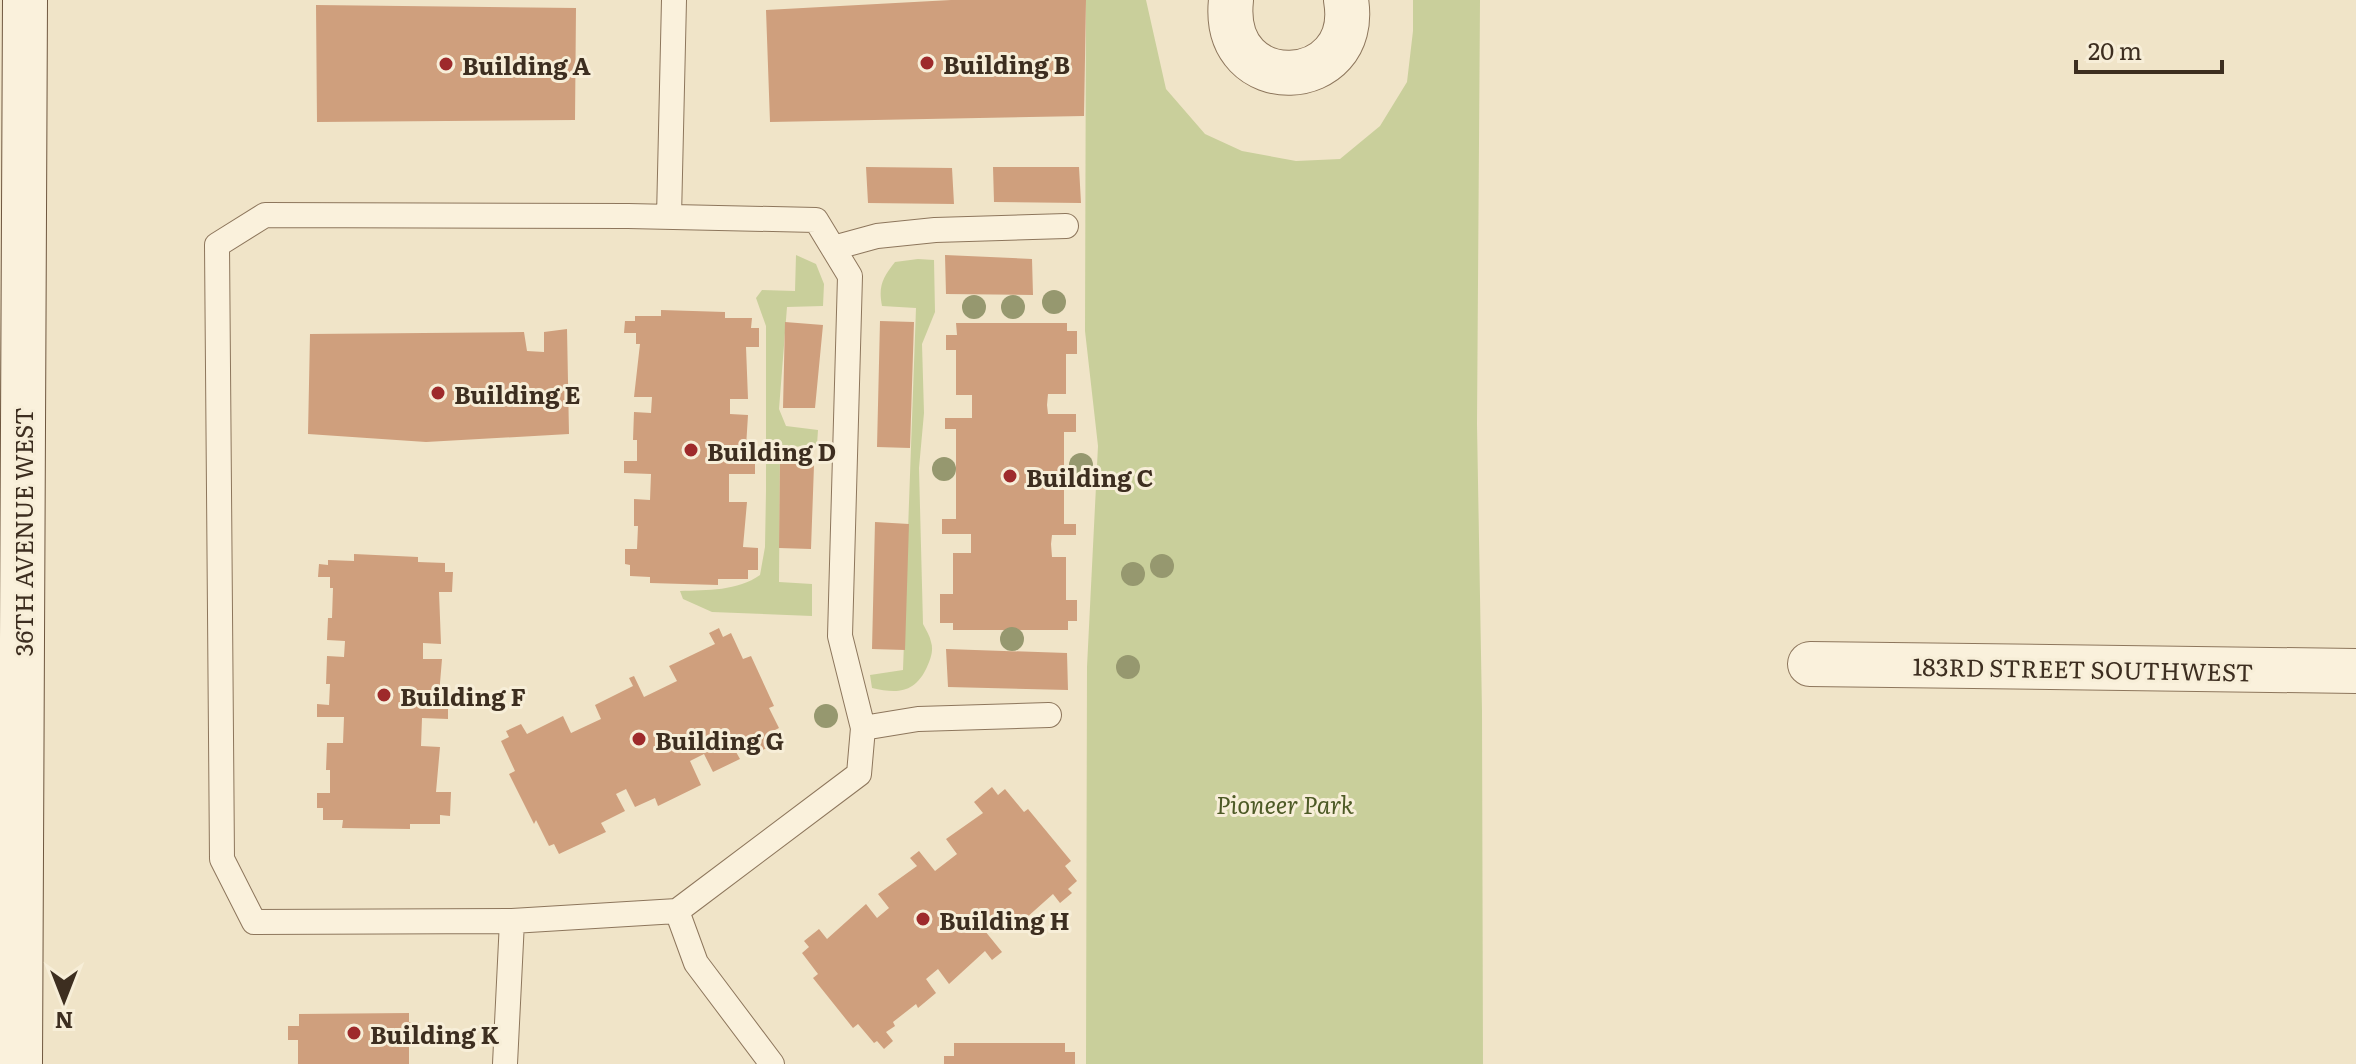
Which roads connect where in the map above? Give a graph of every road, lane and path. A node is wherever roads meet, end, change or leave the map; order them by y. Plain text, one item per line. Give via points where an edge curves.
1 (25, 0) edge
2 (674, 0) edge
3 (1231, 0) edge
4 (1346, 0) edge
5 (669, 217) junction
6 (1066, 226) dead end
7 (833, 248) junction
8 (1810, 664) dead end
9 (2356, 671) edge
10 (1049, 715) dead end
11 (863, 728) junction
12 (677, 911) junction
13 (512, 921) junction
14 (20, 1064) edge
15 (505, 1064) edge
16 (772, 1064) edge

1 - 14 main road, 36TH AVENUE WEST
2 - 5 lane
3 - 4 main road via 1229,18 1244,55 1281,74 1320,66 1335,52 1349,15
5 - 7 lane via 816,220
5 - 13 lane via 265,215 217,245 222,859 254,922
6 - 7 lane via 935,230 877,236
7 - 11 lane via 850,276 840,636
8 - 9 main road, 183RD STREET SOUTHWEST
10 - 11 lane via 918,719
11 - 12 lane via 859,774
12 - 13 lane
12 - 16 lane via 696,963
13 - 15 lane

